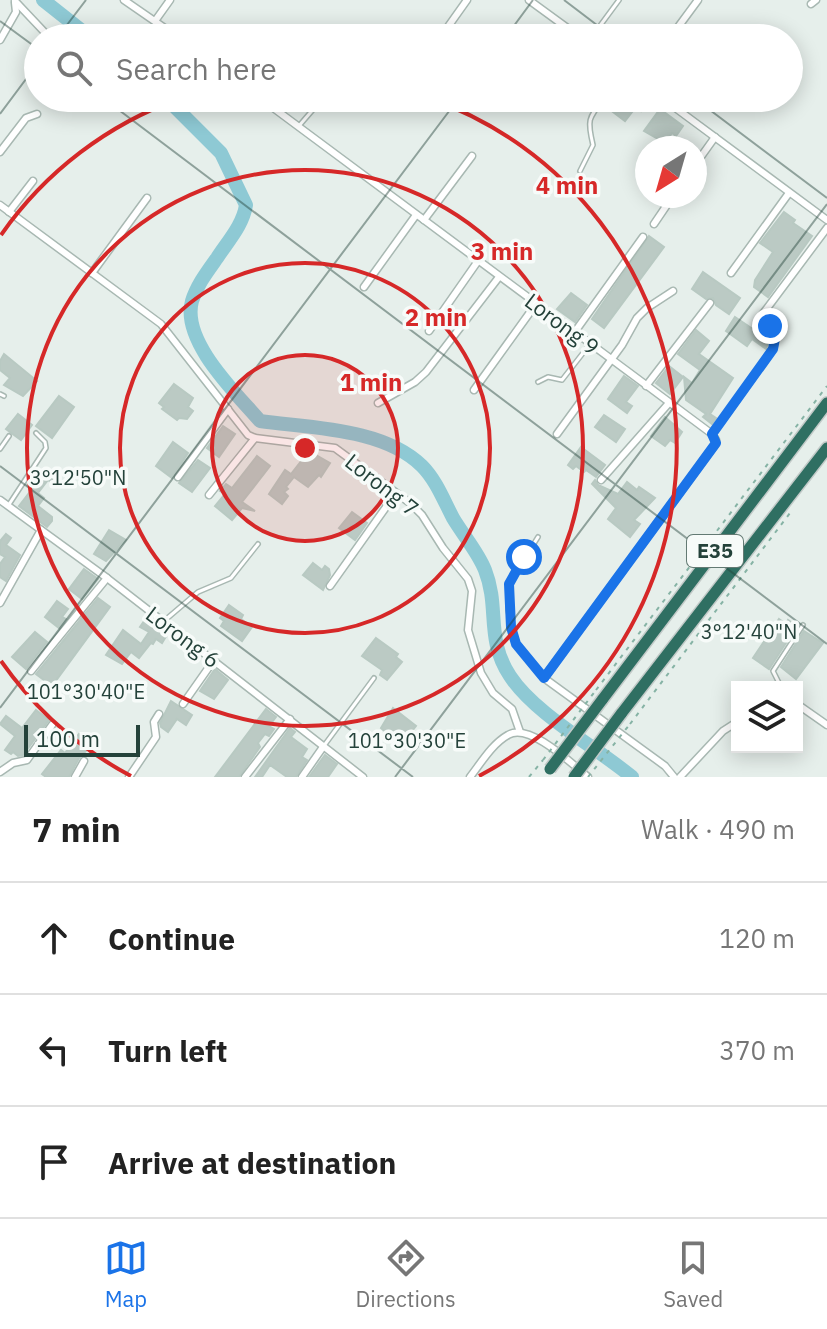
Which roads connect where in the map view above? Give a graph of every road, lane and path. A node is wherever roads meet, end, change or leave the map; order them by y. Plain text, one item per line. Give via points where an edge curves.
1 (124, 0) edge
2 (170, 0) edge
3 (467, 0) edge
4 (529, 0) edge
5 (619, 0) edge
6 (698, 0) edge
7 (14, 1) edge
8 (155, 21) junction
9 (36, 24) edge
10 (159, 24) edge
11 (450, 24) edge
12 (562, 24) edge
13 (601, 24) edge
14 (680, 24) edge
15 (0, 40) edge
16 (278, 112) edge
17 (311, 112) edge
18 (594, 112) edge
19 (681, 112) edge
20 (37, 114) dead end
21 (298, 127) junction
22 (715, 137) junction
23 (707, 148) edge
24 (0, 152) edge
25 (472, 156) dead end
26 (580, 171) dead end
27 (33, 181) dead end
28 (789, 193) junction
29 (147, 198) dead end
30 (0, 205) edge
31 (665, 208) edge
32 (9, 212) junction
33 (416, 215) junction
34 (424, 220) junction
35 (827, 220) edge
36 (654, 224) dead end
37 (827, 228) edge
38 (643, 237) dead end
39 (478, 261) junction
40 (92, 273) junction
41 (731, 273) dead end
42 (499, 277) junction
43 (364, 287) dead end
44 (673, 291) dead end
45 (710, 303) dead end
46 (536, 304) junction
47 (429, 331) dead end
48 (574, 333) junction
49 (590, 344) junction
50 (611, 360) junction
51 (538, 382) dead end
52 (646, 386) junction
53 (827, 386) edge
54 (474, 390) dead end
55 (378, 403) dead end
56 (669, 403) junction
57 (827, 403) edge
58 (228, 409) junction
59 (36, 433) dead end
60 (557, 434) dead end
61 (712, 434) junction
62 (9, 436) dead end
63 (255, 438) junction
64 (827, 448) edge
65 (0, 449) edge
66 (178, 477) dead end
67 (601, 480) dead end
68 (396, 493) junction
69 (209, 495) dead end
70 (0, 500) edge
71 (8, 506) junction
72 (795, 506) dead end
73 (41, 530) junction
74 (538, 537) dead end
75 (258, 544) dead end
76 (107, 578) junction
77 (330, 586) dead end
78 (0, 603) edge
79 (164, 622) junction
80 (803, 625) dead end
81 (214, 660) junction
82 (31, 671) dead end
83 (374, 678) dead end
84 (544, 678) junction
85 (778, 681) edge
86 (599, 695) junction
87 (183, 704) dead end
88 (803, 708) edge
89 (159, 714) dead end
90 (290, 719) junction
91 (52, 725) dead end
92 (827, 725) edge
93 (731, 726) edge
94 (520, 732) junction
95 (323, 747) junction
96 (84, 761) dead end
97 (546, 769) edge
98 (0, 772) edge
99 (75, 777) edge
100 (129, 777) edge
101 (245, 777) edge
102 (302, 777) edge
103 (363, 777) edge
104 (470, 777) edge
105 (529, 777) edge
106 (574, 777) edge
107 (588, 777) edge
108 (674, 777) edge
109 (680, 777) edge

1 - 8 street
2 - 8 street
3 - 11 street
4 - 12 street
5 - 13 lane
6 - 14 street
7 - 9 street
7 - 15 street via 16,12
8 - 10 street
16 - 21 street, Lorong 9
17 - 21 lane
18 - 26 lane via 588,133 593,145
19 - 22 street
20 - 24 street via 26,118
21 - 33 street, Lorong 9
22 - 23 street
22 - 28 street
25 - 34 street
27 - 32 street
28 - 35 street
28 - 41 street
29 - 40 street
30 - 32 street
31 - 36 street
32 - 40 street
33 - 34 street, Lorong 9
33 - 43 street
34 - 39 street, Lorong 9
37 - 61 street via 762,315 776,333 773,349
38 - 48 street
39 - 42 street, Lorong 9
39 - 47 street
40 - 58 street via 161,324
42 - 46 street, Lorong 9
42 - 55 street via 426,372
44 - 50 street via 637,318
45 - 52 street
46 - 48 street, Lorong 9
46 - 54 street
48 - 49 street, Lorong 9
49 - 50 street, Lorong 9
49 - 51 lane via 562,380 548,377
50 - 52 street, Lorong 9
50 - 60 street
52 - 56 street, Lorong 9
53 - 86 path
56 - 61 street, Lorong 9
56 - 67 street
57 - 86 highway, E35
58 - 63 street
58 - 66 street
59 - 71 lane via 46,448
61 - 84 street via 714,446
62 - 65 lane
63 - 68 street, Lorong 7 via 335,448
63 - 69 street
64 - 106 highway, E35, bridge
68 - 77 street
68 - 94 street, Lorong 7 via 422,515 468,579 468,630 481,673 512,709
70 - 71 street, Lorong 6
71 - 73 street, Lorong 6
72 - 107 path, bridge
73 - 76 street, Lorong 6
73 - 78 street
74 - 84 lane via 509,584 508,610 516,644
75 - 79 lane via 231,578 198,592
76 - 79 street, Lorong 6
76 - 82 street
79 - 81 street, Lorong 6
80 - 85 lane via 773,671
81 - 87 street
81 - 90 street, Lorong 6
83 - 95 lane
84 - 108 street
86 - 97 highway, E35, bridge
86 - 97 path, bridge
88 - 92 street
89 - 100 street via 156,737
90 - 95 street, Lorong 6
90 - 101 street
91 - 98 street via 27,760
93 - 109 street
94 - 104 street via 505,736
94 - 107 street via 546,743
95 - 102 street
95 - 103 street, Lorong 6
96 - 99 street
97 - 105 path

